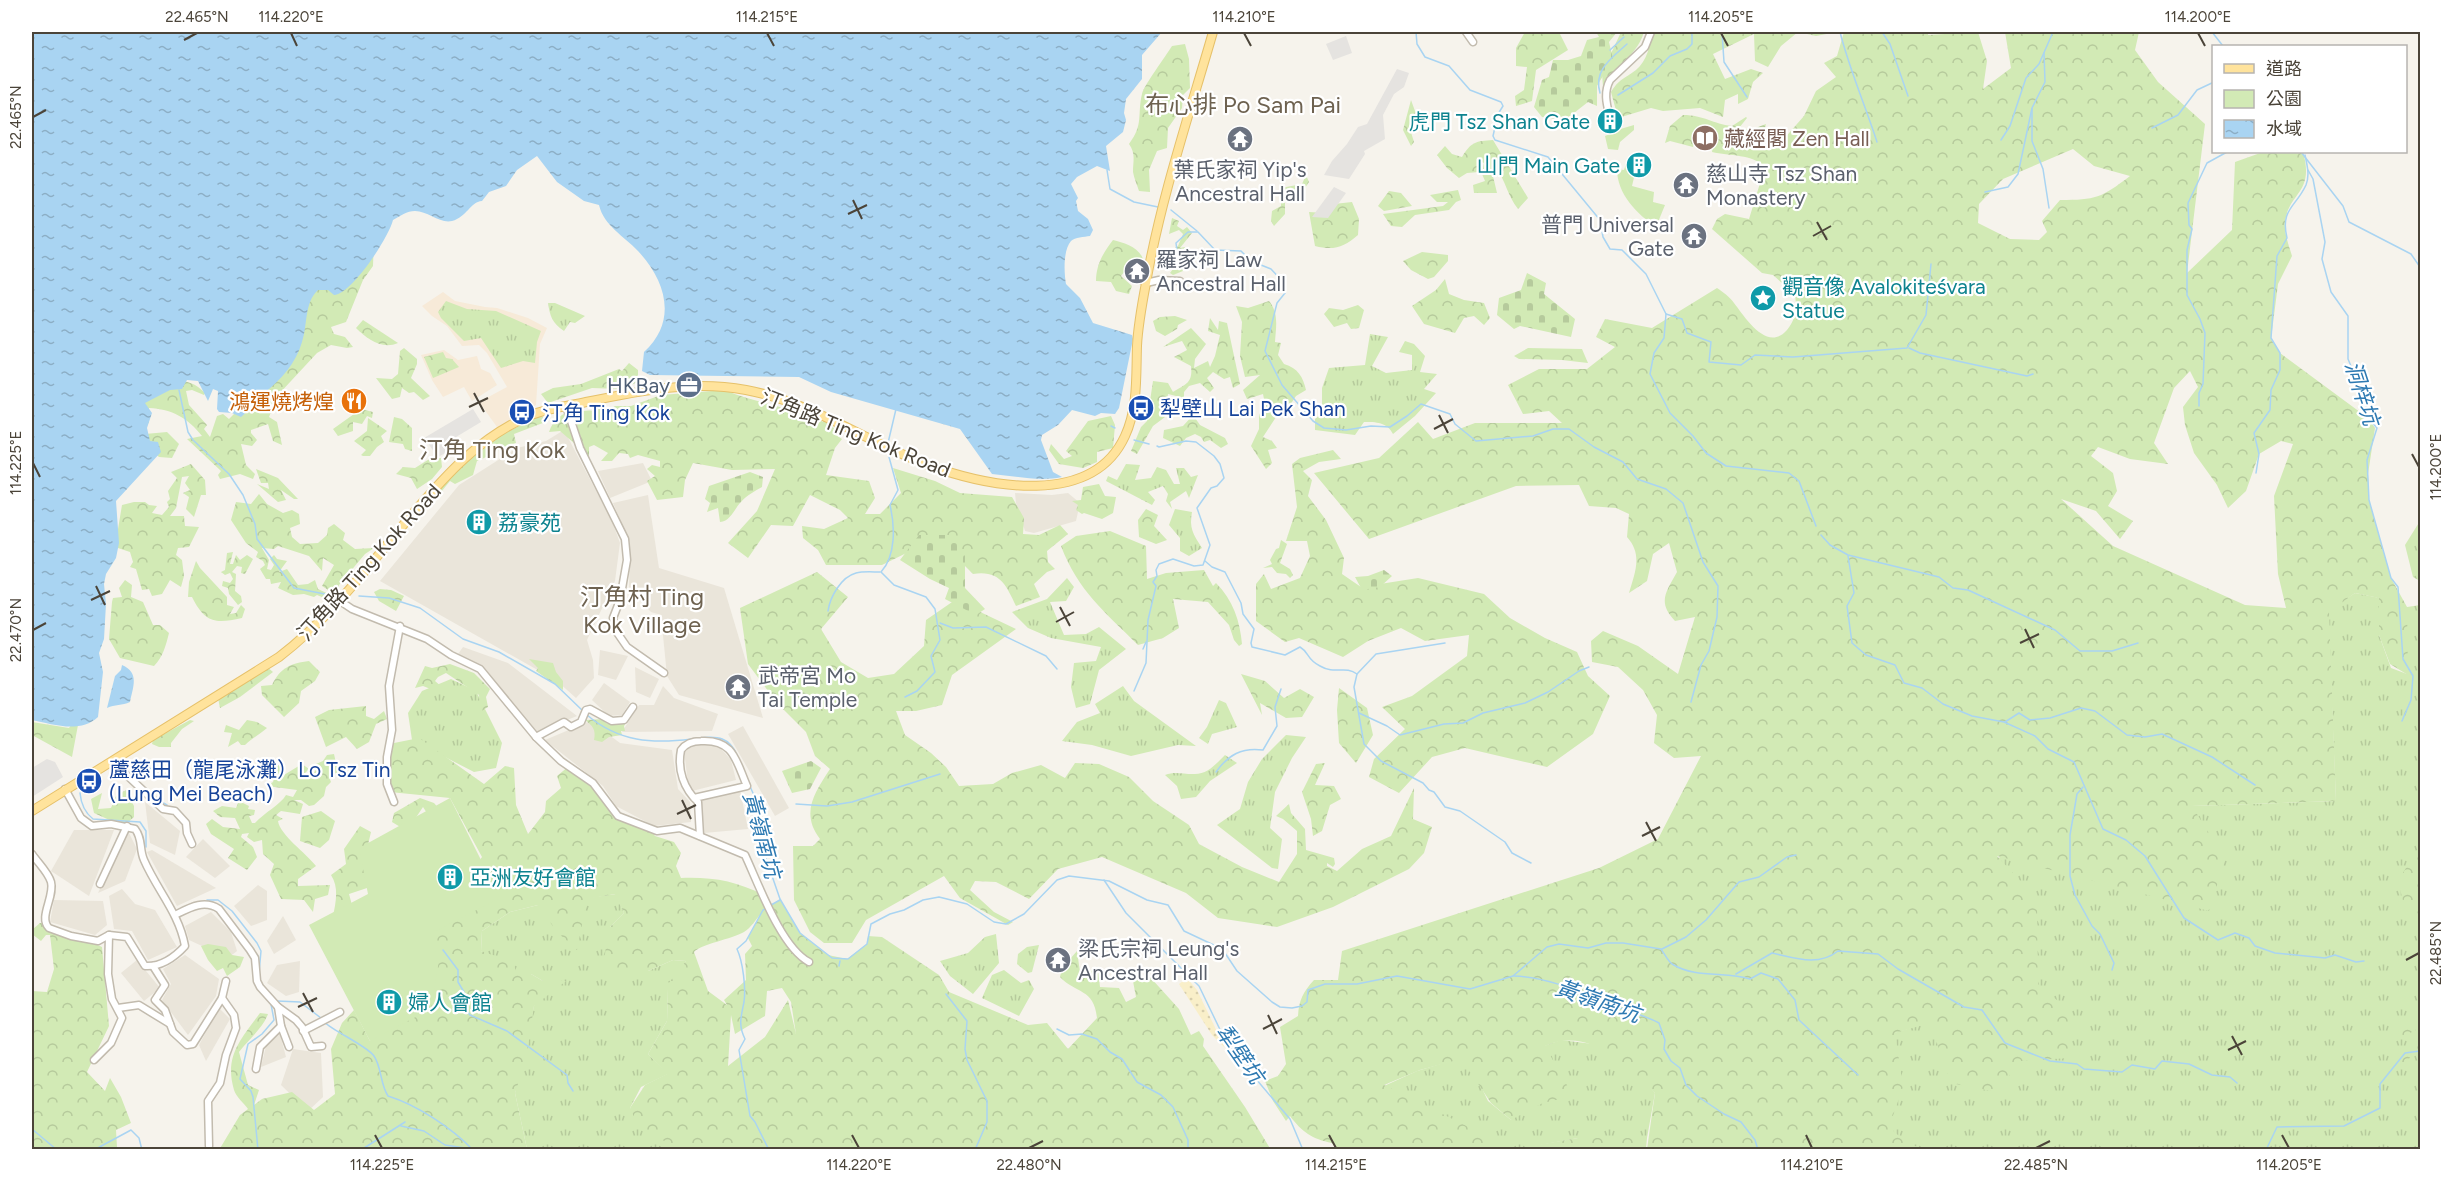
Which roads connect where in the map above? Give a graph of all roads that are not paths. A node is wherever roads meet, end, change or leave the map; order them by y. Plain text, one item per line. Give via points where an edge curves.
1 (1213, 32) edge
2 (1466, 32) edge
3 (1652, 32) edge
4 (1473, 42) dead end
5 (1610, 118) dead end
6 (1137, 277) dead end
7 (1180, 281) dead end
8 (1146, 283) junction
9 (566, 406) junction
10 (339, 601) junction
11 (400, 626) junction
12 (664, 673) dead end
13 (633, 707) dead end
14 (536, 737) junction
15 (117, 766) dead end
16 (65, 789) junction
17 (694, 798) junction
18 (394, 802) dead end
19 (32, 809) edge
20 (127, 826) junction
21 (700, 836) junction
22 (192, 844) dead end
23 (32, 854) edge
24 (100, 884) dead end
25 (175, 915) junction
26 (109, 935) junction
27 (809, 963) dead end
28 (153, 966) junction
29 (225, 981) dead end
30 (222, 998) junction
31 (278, 1007) junction
32 (118, 1008) junction
33 (340, 1012) dead end
34 (170, 1024) junction
35 (281, 1026) junction
36 (303, 1031) junction
37 (322, 1046) dead end
38 (289, 1047) dead end
39 (94, 1060) dead end
40 (256, 1069) dead end
41 (209, 1146) dead end

1 - 8 main road, 汀角路 Ting Kok Road via 1161,209
2 - 4 street
3 - 5 street via 1645,47 1607,86
6 - 8 street
7 - 8 street
8 - 9 main road, 汀角路 Ting Kok Road via 1137,343 1134,405 1127,432 1101,467 1082,478 1053,485 996,483 948,471 804,407 746,390 664,387
9 - 10 main road, 汀角路 Ting Kok Road via 513,423 458,462
9 - 12 street via 579,448 626,545 620,600 613,618 616,631 627,646
10 - 11 street
10 - 16 main road, 汀角路 Ting Kok Road via 279,657
11 - 14 street via 480,669
11 - 18 street via 389,686 392,730 387,784
13 - 14 street via 624,720 612,722 591,709 586,710 581,722 571,727 564,722
14 - 21 street via 593,783 618,816 657,831 680,828
15 - 22 street via 163,809 175,811 186,823
16 - 19 main road, 汀角路 Ting Kok Road
16 - 20 street via 81,818 92,826
17 - 17 street via 747,786 726,745 696,741 681,750 685,787
17 - 21 street via 698,802
20 - 24 street
20 - 25 street via 138,833 143,858
21 - 27 street via 745,855 785,939
23 - 26 street via 51,886 47,926 98,941
25 - 28 street via 185,946 173,958
25 - 31 street via 196,905 219,909 255,958 257,981
26 - 28 street via 127,937 145,966
26 - 32 street via 108,974 112,999
28 - 34 street via 165,985 155,1000 165,1010
29 - 30 street
30 - 34 street via 193,1044 184,1043
30 - 41 street via 234,1015 236,1028 220,1083 208,1101
31 - 35 street
31 - 36 street via 296,1020
32 - 34 street via 139,1005
32 - 39 street via 122,1018 111,1043
33 - 36 street
35 - 38 street
35 - 40 street via 260,1047
36 - 37 street via 311,1047

